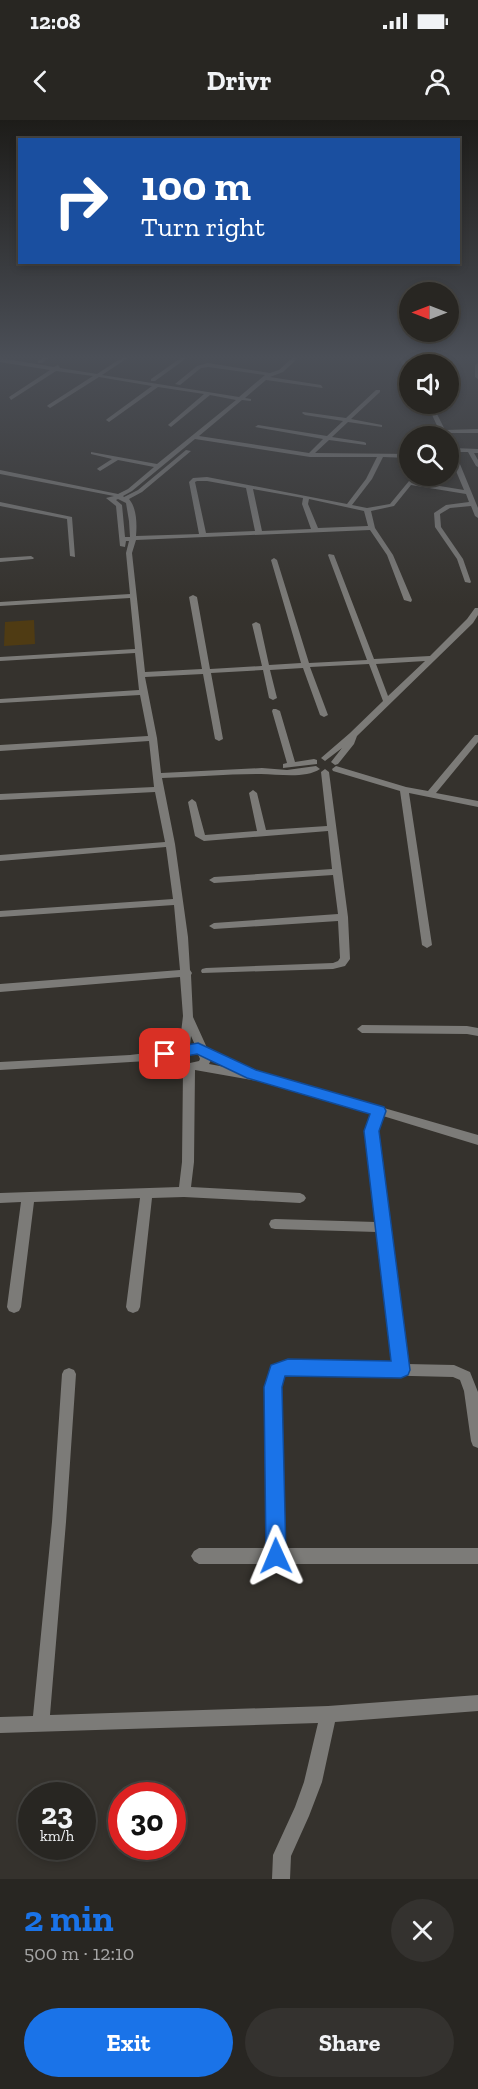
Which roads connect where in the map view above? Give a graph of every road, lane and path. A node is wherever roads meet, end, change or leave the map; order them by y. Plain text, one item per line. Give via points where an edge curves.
1 (192, 439) edge
2 (201, 439) edge
3 (209, 439) edge
4 (325, 439) edge
5 (333, 439) edge
6 (364, 444) dead end
7 (470, 451) junction
8 (478, 451) edge
9 (459, 452) edge
10 (93, 453) dead end
11 (310, 455) junction
12 (399, 456) edge
13 (380, 457) junction
14 (117, 458) junction
15 (478, 465) edge
16 (157, 466) junction
17 (100, 469) dead end
18 (0, 472) edge
19 (459, 474) edge
20 (0, 478) edge
21 (249, 487) junction
22 (467, 492) junction
23 (306, 497) junction
24 (119, 499) junction
25 (0, 504) edge
26 (472, 504) junction
27 (348, 506) junction
28 (367, 510) junction
29 (478, 516) edge
30 (372, 528) junction
31 (315, 530) junction
32 (259, 533) junction
33 (203, 536) junction
34 (123, 539) junction
35 (132, 539) junction
36 (129, 553) junction
37 (331, 555) dead end
38 (74, 556) dead end
39 (31, 558) dead end
40 (0, 560) edge
41 (274, 560) dead end
42 (468, 582) dead end
43 (133, 596) junction
44 (193, 597) dead end
45 (408, 600) dead end
46 (0, 604) edge
47 (478, 610) edge
48 (256, 624) dead end
49 (139, 651) junction
50 (433, 658) junction
51 (0, 659) edge
52 (371, 662) junction
53 (306, 666) junction
54 (267, 669) junction
55 (207, 672) junction
56 (141, 675) junction
57 (143, 692) junction
58 (273, 698) dead end
59 (386, 700) junction
60 (0, 701) edge
61 (276, 711) dead end
62 (324, 714) dead end
63 (353, 735) junction
64 (153, 738) junction
65 (219, 739) dead end
66 (477, 741) edge
67 (0, 748) edge
68 (292, 765) junction
69 (325, 767) junction
70 (262, 771) junction
71 (158, 776) junction
72 (159, 789) junction
73 (404, 789) junction
74 (253, 793) dead end
75 (430, 794) junction
76 (0, 797) edge
77 (192, 802) dead end
78 (478, 804) edge
79 (331, 828) junction
80 (262, 833) junction
81 (170, 844) junction
82 (0, 858) edge
83 (337, 872) junction
84 (214, 880) dead end
85 (177, 902) junction
86 (0, 914) edge
87 (342, 916) junction
88 (214, 926) dead end
89 (427, 945) dead end
90 (206, 971) dead end
91 (187, 973) junction
92 (0, 988) edge
93 (188, 1016) junction
94 (362, 1029) dead end
95 (478, 1032) edge
96 (204, 1052) junction
97 (187, 1060) junction
98 (0, 1066) edge
99 (252, 1074) junction
100 (379, 1111) junction
101 (478, 1140) edge
102 (184, 1192) junction
103 (147, 1193) junction
104 (0, 1198) edge
105 (28, 1198) junction
106 (300, 1198) dead end
107 (275, 1224) dead end
108 (384, 1227) junction
109 (134, 1307) dead end
110 (14, 1308) dead end
111 (401, 1370) junction
112 (69, 1374) dead end
113 (478, 1441) edge
114 (199, 1556) dead end
115 (276, 1556) junction
116 (478, 1556) edge
117 (478, 1703) edge
118 (328, 1714) junction
119 (41, 1723) junction
120 (0, 1725) edge
121 (281, 1879) edge

1 - 16 street
2 - 24 street via 140,491
3 - 11 street
4 - 11 street
5 - 6 street
7 - 8 street
7 - 9 street
7 - 15 street
10 - 14 street
11 - 13 street
12 - 13 street
13 - 27 street
14 - 16 street
14 - 17 street
16 - 24 street
18 - 24 street
19 - 22 street
20 - 24 street
21 - 23 street
21 - 32 street
21 - 33 street via 207,479 192,482
22 - 26 street
22 - 28 street via 409,483 392,505
23 - 27 street
23 - 31 street
24 - 34 street
24 - 35 street via 131,509
25 - 38 street via 70,519
26 - 29 street
26 - 42 street via 448,506 437,513 438,527 460,559
27 - 28 street
28 - 30 street
30 - 31 street
30 - 45 street via 390,555
31 - 32 street
32 - 33 street
33 - 35 street
34 - 35 street
34 - 36 street
35 - 36 street
36 - 43 street
37 - 52 street
39 - 40 street
41 - 53 street
43 - 46 street
43 - 49 street
44 - 55 street
47 - 50 street
48 - 54 street
49 - 51 street
49 - 56 street
50 - 52 street
50 - 59 street
52 - 53 street
52 - 59 street
53 - 54 street
53 - 62 street
54 - 55 street
54 - 58 street
55 - 56 street
55 - 65 street
56 - 57 street
57 - 60 street
57 - 64 street
59 - 63 street
61 - 68 street
63 - 69 street via 350,744
63 - 69 street via 325,758
64 - 67 street
64 - 71 street
66 - 75 street
68 - 69 street
68 - 70 street
69 - 70 street via 287,773
69 - 73 street
69 - 79 street
70 - 71 street
71 - 72 street
72 - 76 street
72 - 81 street
73 - 75 street
73 - 89 street
74 - 80 street
75 - 78 street
77 - 80 street via 200,836
79 - 80 street
79 - 83 street
81 - 82 street
81 - 85 street
83 - 84 street
83 - 87 street
85 - 86 street
85 - 91 street
87 - 88 street
87 - 90 street via 345,959 341,964
91 - 92 street
91 - 93 street
93 - 96 street
93 - 97 street
94 - 95 street
96 - 97 street via 193,1048
96 - 97 street via 206,1059
96 - 99 street
97 - 98 street
97 - 99 street
97 - 102 street via 188,1162
99 - 100 street
100 - 101 street
100 - 108 street via 371,1131
102 - 103 street
102 - 106 street
103 - 105 street
103 - 109 street
104 - 105 street
105 - 110 street
107 - 108 street
108 - 111 street
111 - 113 street via 454,1371 465,1376 471,1390
111 - 115 street via 288,1367 277,1371 273,1387
112 - 119 street
114 - 115 street
115 - 116 street
117 - 118 street
118 - 119 street
118 - 121 street via 313,1782 282,1855
119 - 120 street

